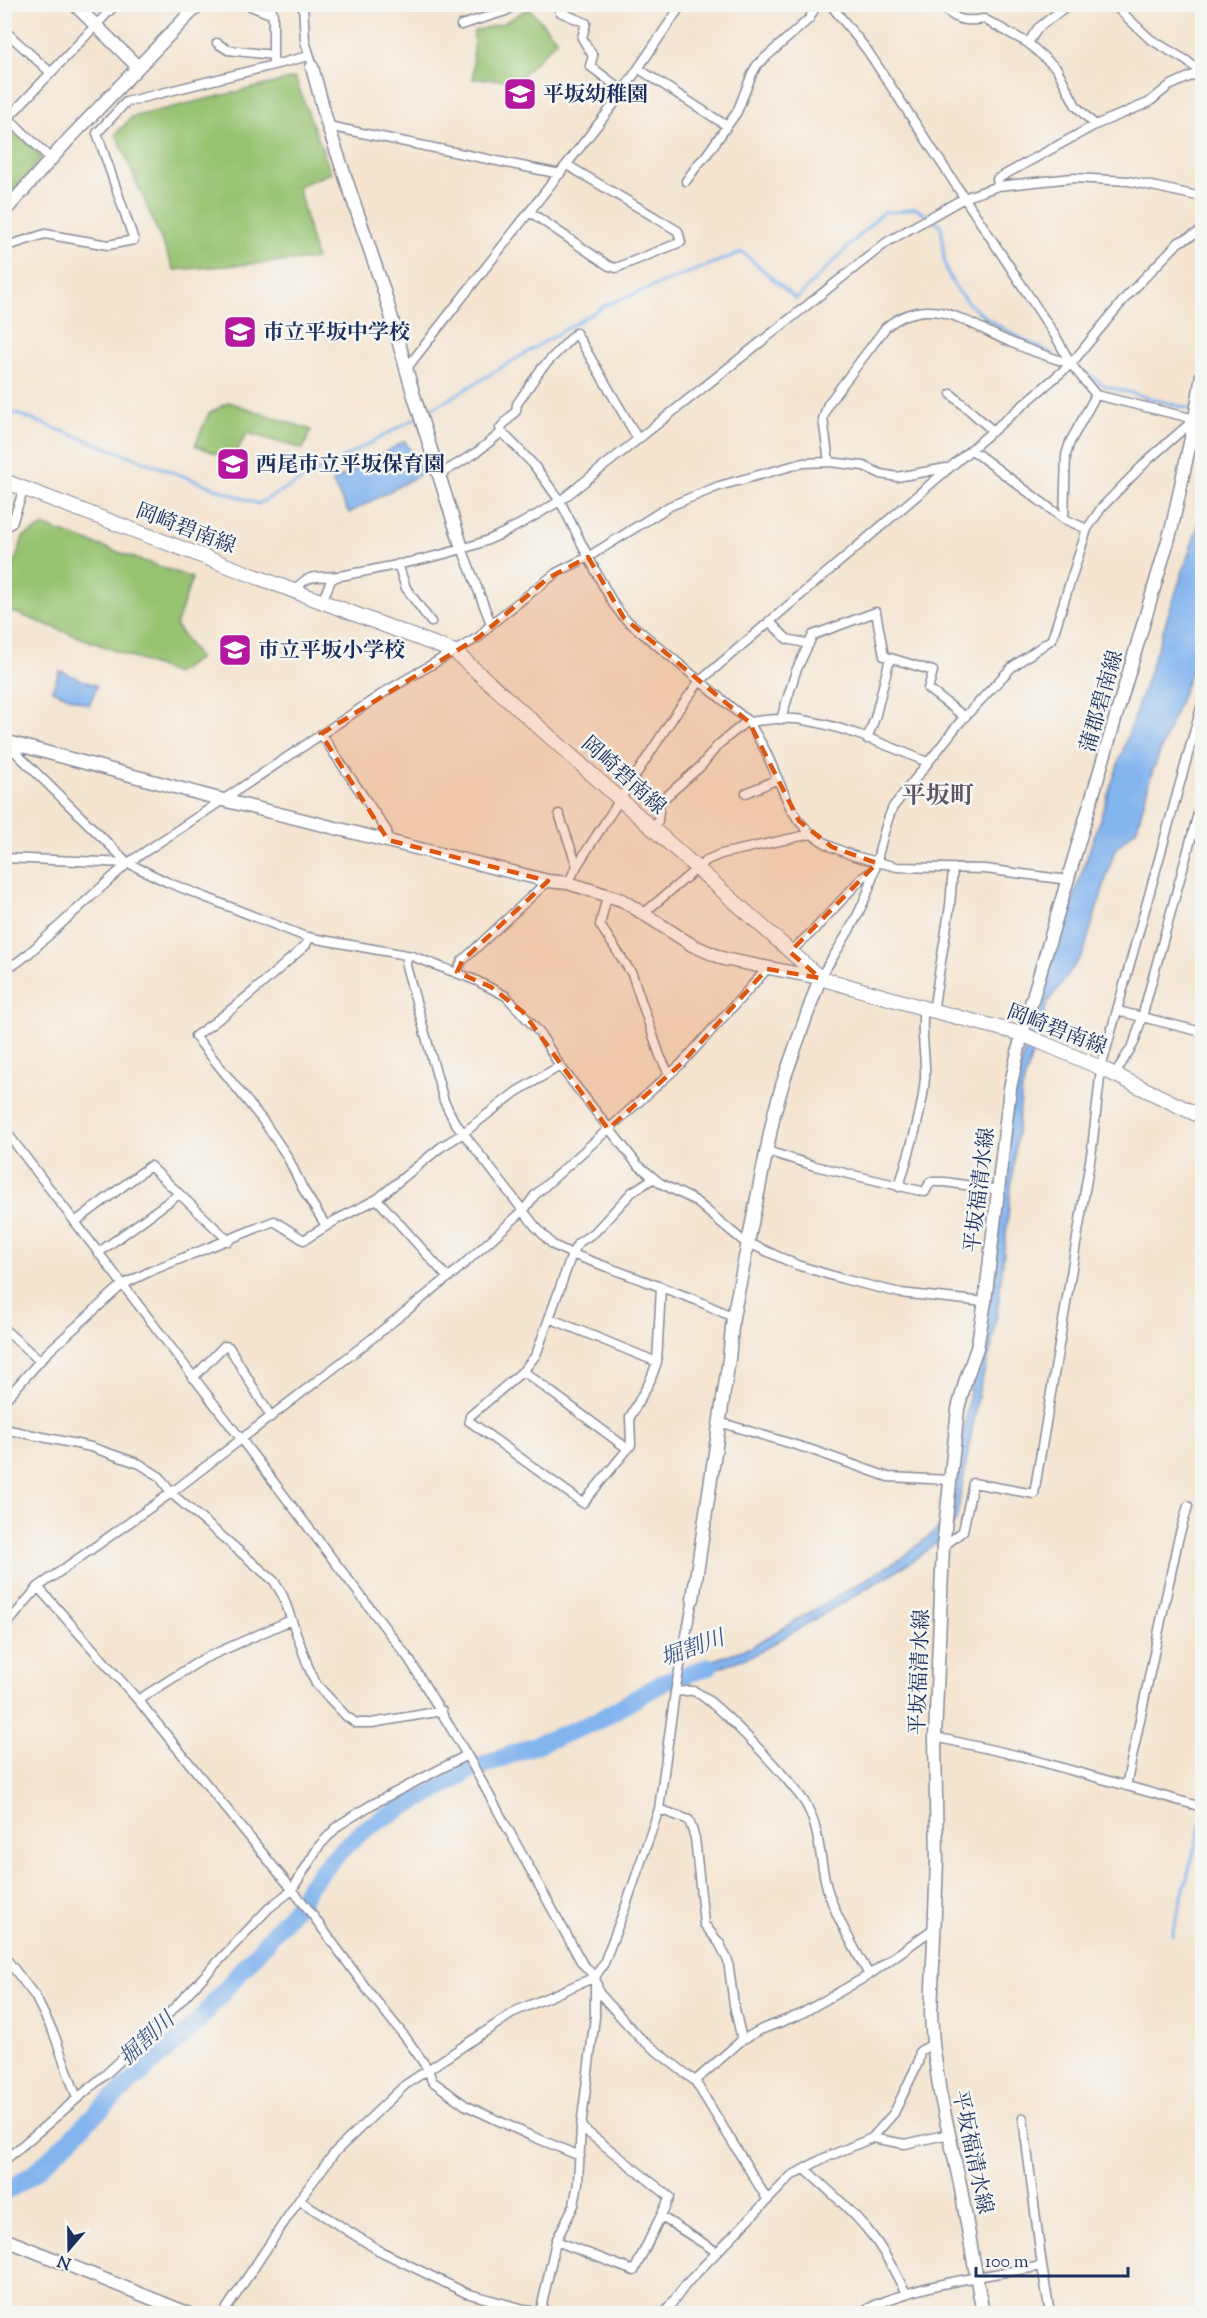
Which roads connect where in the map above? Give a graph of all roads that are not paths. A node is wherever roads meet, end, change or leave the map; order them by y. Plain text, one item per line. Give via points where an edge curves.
1 (74, 4) edge
2 (116, 4) edge
3 (199, 4) edge
4 (245, 4) edge
5 (271, 4) edge
6 (303, 4) edge
7 (516, 4) edge
8 (563, 4) edge
9 (682, 4) edge
10 (817, 4) edge
11 (830, 4) edge
12 (939, 4) edge
13 (1069, 4) edge
14 (1113, 4) edge
15 (273, 15) junction
16 (96, 25) junction
17 (461, 25) dead end
18 (4, 30) edge
19 (1028, 43) junction
20 (217, 44) dead end
21 (273, 55) junction
22 (311, 61) junction
23 (273, 65) junction
24 (138, 67) junction
25 (639, 69) junction
26 (50, 72) junction
27 (1201, 73) edge
28 (623, 91) junction
29 (6, 116) edge
30 (1095, 125) junction
31 (328, 126) junction
32 (727, 126) junction
33 (51, 159) junction
34 (567, 165) junction
35 (560, 174) junction
36 (686, 181) dead end
37 (998, 186) junction
38 (1203, 197) edge
39 (964, 198) junction
40 (4, 212) edge
41 (530, 212) junction
42 (1203, 231) edge
43 (4, 247) edge
44 (1071, 364) junction
45 (406, 369) junction
46 (1203, 375) edge
47 (951, 394) dead end
48 (1096, 395) junction
49 (1201, 398) edge
50 (1195, 419) junction
51 (993, 431) junction
52 (502, 432) junction
53 (638, 439) junction
54 (972, 450) junction
55 (829, 462) junction
56 (946, 468) junction
57 (439, 475) junction
58 (4, 481) edge
59 (24, 489) junction
60 (560, 501) junction
61 (1064, 519) junction
62 (4, 528) edge
63 (1087, 529) junction
64 (462, 548) junction
65 (588, 557) junction
66 (398, 564) junction
67 (339, 576) junction
68 (296, 592) junction
69 (322, 602) junction
70 (769, 621) junction
71 (431, 622) dead end
72 (491, 624) junction
73 (809, 645) junction
74 (455, 652) junction
75 (890, 658) junction
76 (700, 681) junction
77 (1203, 704) edge
78 (965, 717) junction
79 (781, 719) junction
80 (748, 721) junction
81 (321, 734) junction
82 (867, 739) junction
83 (4, 741) edge
84 (927, 762) junction
85 (778, 779) junction
86 (746, 793) dead end
87 (622, 799) junction
88 (1203, 799) edge
89 (223, 800) junction
90 (559, 814) dead end
91 (652, 828) junction
92 (811, 834) junction
93 (388, 840) junction
94 (4, 858) edge
95 (128, 863) junction
96 (577, 866) junction
97 (876, 866) junction
98 (698, 868) junction
99 (953, 868) junction
100 (1068, 880) junction
101 (548, 881) junction
102 (568, 883) junction
103 (607, 896) junction
104 (644, 913) junction
105 (309, 938) junction
106 (789, 952) junction
107 (407, 956) junction
108 (4, 962) edge
109 (767, 969) junction
110 (456, 972) junction
111 (820, 978) junction
112 (928, 1010) junction
113 (1118, 1011) junction
114 (1142, 1017) junction
115 (1203, 1032) edge
116 (1027, 1036) junction
117 (560, 1066) junction
118 (1101, 1068) junction
119 (669, 1074) junction
120 (1115, 1074) junction
121 (1203, 1118) edge
122 (4, 1129) edge
123 (608, 1129) junction
124 (462, 1134) junction
125 (767, 1151) junction
126 (654, 1178) junction
127 (899, 1186) junction
128 (999, 1190) junction
129 (179, 1194) junction
130 (377, 1199) junction
131 (524, 1210) junction
132 (75, 1222) junction
133 (326, 1226) junction
134 (229, 1241) junction
135 (748, 1243) junction
136 (98, 1253) junction
137 (572, 1254) junction
138 (448, 1278) junction
139 (122, 1284) junction
140 (661, 1288) junction
141 (986, 1302) junction
142 (733, 1317) junction
143 (549, 1318) junction
144 (4, 1329) edge
145 (40, 1361) junction
146 (657, 1362) junction
147 (523, 1371) junction
148 (193, 1378) junction
149 (4, 1401) edge
150 (271, 1417) junction
151 (719, 1422) junction
152 (4, 1429) edge
153 (241, 1441) junction
154 (628, 1449) junction
155 (950, 1480) junction
156 (171, 1493) junction
157 (1188, 1506) dead end
158 (943, 1547) junction
159 (38, 1587) junction
160 (693, 1599) joint
161 (291, 1620) junction
162 (4, 1628) edge
163 (675, 1692) junction
164 (138, 1700) junction
165 (442, 1711) junction
166 (935, 1737) junction
167 (467, 1755) junction
168 (1126, 1786) junction
169 (1203, 1807) edge
170 (659, 1809) junction
171 (292, 1890) junction
172 (933, 1929) junction
173 (4, 1956) edge
174 (869, 1975) junction
175 (595, 1977) junction
176 (742, 2040) junction
177 (933, 2044) junction
178 (428, 2069) junction
179 (695, 2081) junction
180 (78, 2098) junction
181 (1023, 2118) dead end
182 (581, 2127) junction
183 (949, 2134) junction
184 (872, 2138) junction
185 (580, 2156) junction
186 (4, 2161) edge
187 (806, 2170) junction
188 (767, 2199) junction
189 (299, 2200) junction
190 (662, 2217) junction
191 (4, 2239) edge
192 (556, 2241) junction
193 (717, 2252) junction
194 (1042, 2266) junction
195 (978, 2277) junction
196 (906, 2294) junction
197 (190, 2313) edge
198 (223, 2313) edge
199 (541, 2313) edge
200 (664, 2313) edge
201 (857, 2313) edge
202 (984, 2313) edge
203 (1050, 2313) edge

1 - 16 street
2 - 16 street
3 - 24 street
4 - 15 street
5 - 15 street
6 - 22 street via 305,41
7 - 17 street
8 - 28 street via 560,12 586,23 582,38 593,56 590,66
9 - 25 street
10 - 32 street via 809,19 758,65
11 - 39 street via 867,50
12 - 19 street via 957,19 984,19
13 - 19 street via 1038,28
14 - 27 street via 1150,39
15 - 21 street
16 - 24 street
16 - 26 street
18 - 26 street
19 - 30 street via 1057,69 1076,106
20 - 21 street via 228,50
21 - 23 street
22 - 23 street
22 - 31 street
23 - 43 street via 126,102 98,133 134,240 108,245 45,234
24 - 33 street
25 - 28 street
25 - 32 street
26 - 29 street
27 - 30 street via 1169,86 1148,103
28 - 34 street
29 - 33 street
30 - 37 street via 997,179
31 - 35 street
31 - 45 street
32 - 36 street
33 - 40 street
34 - 35 street
34 - 41 street via 678,231 681,242 616,268
35 - 41 street
37 - 38 street via 1073,178 1129,181
37 - 39 street
39 - 44 street
39 - 53 street via 887,242
41 - 45 street
42 - 44 street via 1179,242 1126,297
44 - 48 street
44 - 51 street
44 - 55 street via 1009,342 958,316 930,309 896,319 828,404 823,419
45 - 57 street
46 - 49 street, 蒲郡碧南線
47 - 51 street
48 - 50 street
48 - 61 street via 1066,455
49 - 50 street, 蒲郡碧南線
50 - 63 street via 1133,475
50 - 100 street, 蒲郡碧南線 via 1172,527
51 - 54 street
52 - 53 street via 541,369 576,333
52 - 57 street
52 - 60 street
53 - 60 street
54 - 56 street
54 - 61 street
55 - 56 street via 864,466 897,477
55 - 65 street via 772,470 705,491 670,506
56 - 70 street
57 - 64 street
58 - 59 main road, 岡崎碧南線
59 - 62 street via 12,524
59 - 68 main road, 岡崎碧南線
60 - 64 street via 514,528
60 - 65 street
61 - 63 street
63 - 78 street via 1052,639 1012,667
64 - 66 street
64 - 72 street
65 - 72 street via 556,573
65 - 76 street via 624,618
66 - 67 street
66 - 71 street via 406,588
67 - 68 street via 313,576 299,584
67 - 69 street via 331,580
68 - 69 main road, 岡崎碧南線
69 - 74 main road, 岡崎碧南線
70 - 73 street via 787,639
70 - 76 street
72 - 74 street
73 - 75 street via 816,633 876,612 882,652
73 - 79 street
74 - 81 street
74 - 87 main road, 岡崎碧南線
75 - 78 street via 933,670 928,688
75 - 82 street
76 - 80 street
76 - 87 street
77 - 113 street
78 - 84 street
79 - 80 street
79 - 82 street via 814,723
80 - 85 street
80 - 91 street via 718,744 702,766 660,802 658,821
81 - 89 street
81 - 93 street via 387,831
82 - 84 street
83 - 89 street
83 - 95 street
84 - 97 street via 886,821
85 - 86 street
85 - 92 street via 790,807
87 - 91 main road, 岡崎碧南線
87 - 96 street
88 - 114 street
89 - 93 street
89 - 95 street
90 - 96 street
91 - 98 main road, 岡崎碧南線
92 - 97 street
92 - 98 street via 722,854
93 - 101 street
94 - 95 street
95 - 105 street
95 - 108 street via 15,964
96 - 102 street
97 - 99 street
97 - 106 street
97 - 111 street via 864,901
98 - 104 street
98 - 106 main road, 岡崎碧南線
99 - 100 street
99 - 112 street via 950,906
100 - 116 street, 蒲郡碧南線
101 - 102 street
101 - 110 street via 462,961
102 - 103 street
103 - 104 street
103 - 119 street via 600,925 632,974
104 - 109 street via 706,953
105 - 107 street
105 - 133 street via 248,997 195,1036 264,1122
106 - 111 main road, 岡崎碧南線
107 - 110 street
107 - 124 street via 408,976 441,1091
109 - 111 street
109 - 119 street
110 - 117 street via 506,996 540,1032
111 - 112 main road, 岡崎碧南線
111 - 125 street via 784,1079
112 - 116 main road, 岡崎碧南線
112 - 127 street via 921,1035 925,1076 921,1108
113 - 114 street
113 - 118 street
114 - 115 street
114 - 120 street via 1134,1043
116 - 118 main road, 岡崎碧南線
116 - 128 street, 平坂福清水線 via 1010,1088
117 - 123 street
117 - 124 street via 516,1092
118 - 120 main road, 岡崎碧南線
118 - 158 street via 1092,1149 1034,1494 973,1483 963,1531
119 - 123 street
120 - 121 main road, 岡崎碧南線
122 - 132 street
123 - 126 street
123 - 131 street via 535,1195
124 - 130 street
124 - 131 street
125 - 127 street
125 - 135 street
126 - 135 street via 694,1200
126 - 137 street via 632,1192 595,1232 578,1243
127 - 128 street via 925,1192 930,1182 945,1182
128 - 141 street, 平坂福清水線
129 - 132 street via 150,1166
129 - 134 street
129 - 136 street
130 - 133 street
130 - 138 street
131 - 137 street via 553,1245
131 - 138 street
132 - 136 street
133 - 134 street via 304,1240 274,1221
134 - 139 street
135 - 141 street via 797,1265 843,1279 900,1293
135 - 142 street
136 - 139 street
137 - 140 street
137 - 143 street
138 - 150 street
139 - 145 street
139 - 148 street
140 - 142 street
140 - 146 street
141 - 155 street, 平坂福清水線 via 958,1409
142 - 151 street
143 - 146 street
143 - 147 street via 536,1355
144 - 145 street
145 - 149 street
146 - 154 street via 630,1417
147 - 154 street
147 - 154 street via 469,1421 583,1503
148 - 150 street via 224,1346 229,1347
148 - 153 street
150 - 153 street
151 - 155 street via 888,1477
151 - 160 street
152 - 156 street via 91,1447 140,1464 160,1477
153 - 156 street
153 - 165 street via 409,1659
155 - 158 street, 平坂福清水線
156 - 159 street
156 - 161 street via 274,1581
157 - 168 street
158 - 166 street, 平坂福清水線
159 - 162 street
159 - 164 street
160 - 163 street
161 - 164 street via 203,1659
161 - 165 street via 316,1684 356,1723
163 - 170 street
163 - 174 street via 693,1691 704,1696 794,1786 808,1808 837,1912
164 - 171 street
165 - 167 street
166 - 168 street
166 - 172 street, 平坂福清水線 via 937,1861
167 - 171 street via 339,1825 319,1846
167 - 175 street via 582,1963
168 - 169 street
170 - 175 street via 621,1919
170 - 176 street via 689,1820 695,1838 704,1924 728,1960
171 - 178 street
171 - 180 street via 269,1908 154,2029
172 - 174 street
172 - 177 street, 平坂福清水線
173 - 180 street via 40,2006
174 - 176 street via 799,2015
175 - 178 street via 516,2011
175 - 179 street via 598,1993 640,2038
175 - 182 street via 595,2017
176 - 179 street
177 - 183 street, 平坂福清水線
177 - 184 street via 920,2051 894,2113
178 - 185 street via 432,2081 465,2105
178 - 189 street via 405,2085 335,2152
179 - 188 street
180 - 186 street
181 - 194 street
182 - 185 street
182 - 190 street via 670,2197
183 - 184 street via 905,2145
183 - 195 street, 平坂福清水線
184 - 187 street
185 - 192 street via 574,2205
187 - 188 street via 791,2176
187 - 196 street via 870,2233
188 - 193 street
189 - 198 street
189 - 199 street via 380,2251 466,2294
190 - 192 street via 634,2271
190 - 193 street
191 - 197 street
192 - 199 street
193 - 200 street
194 - 195 street
194 - 203 street
195 - 196 street
195 - 202 street, 平坂福清水線
196 - 201 street

